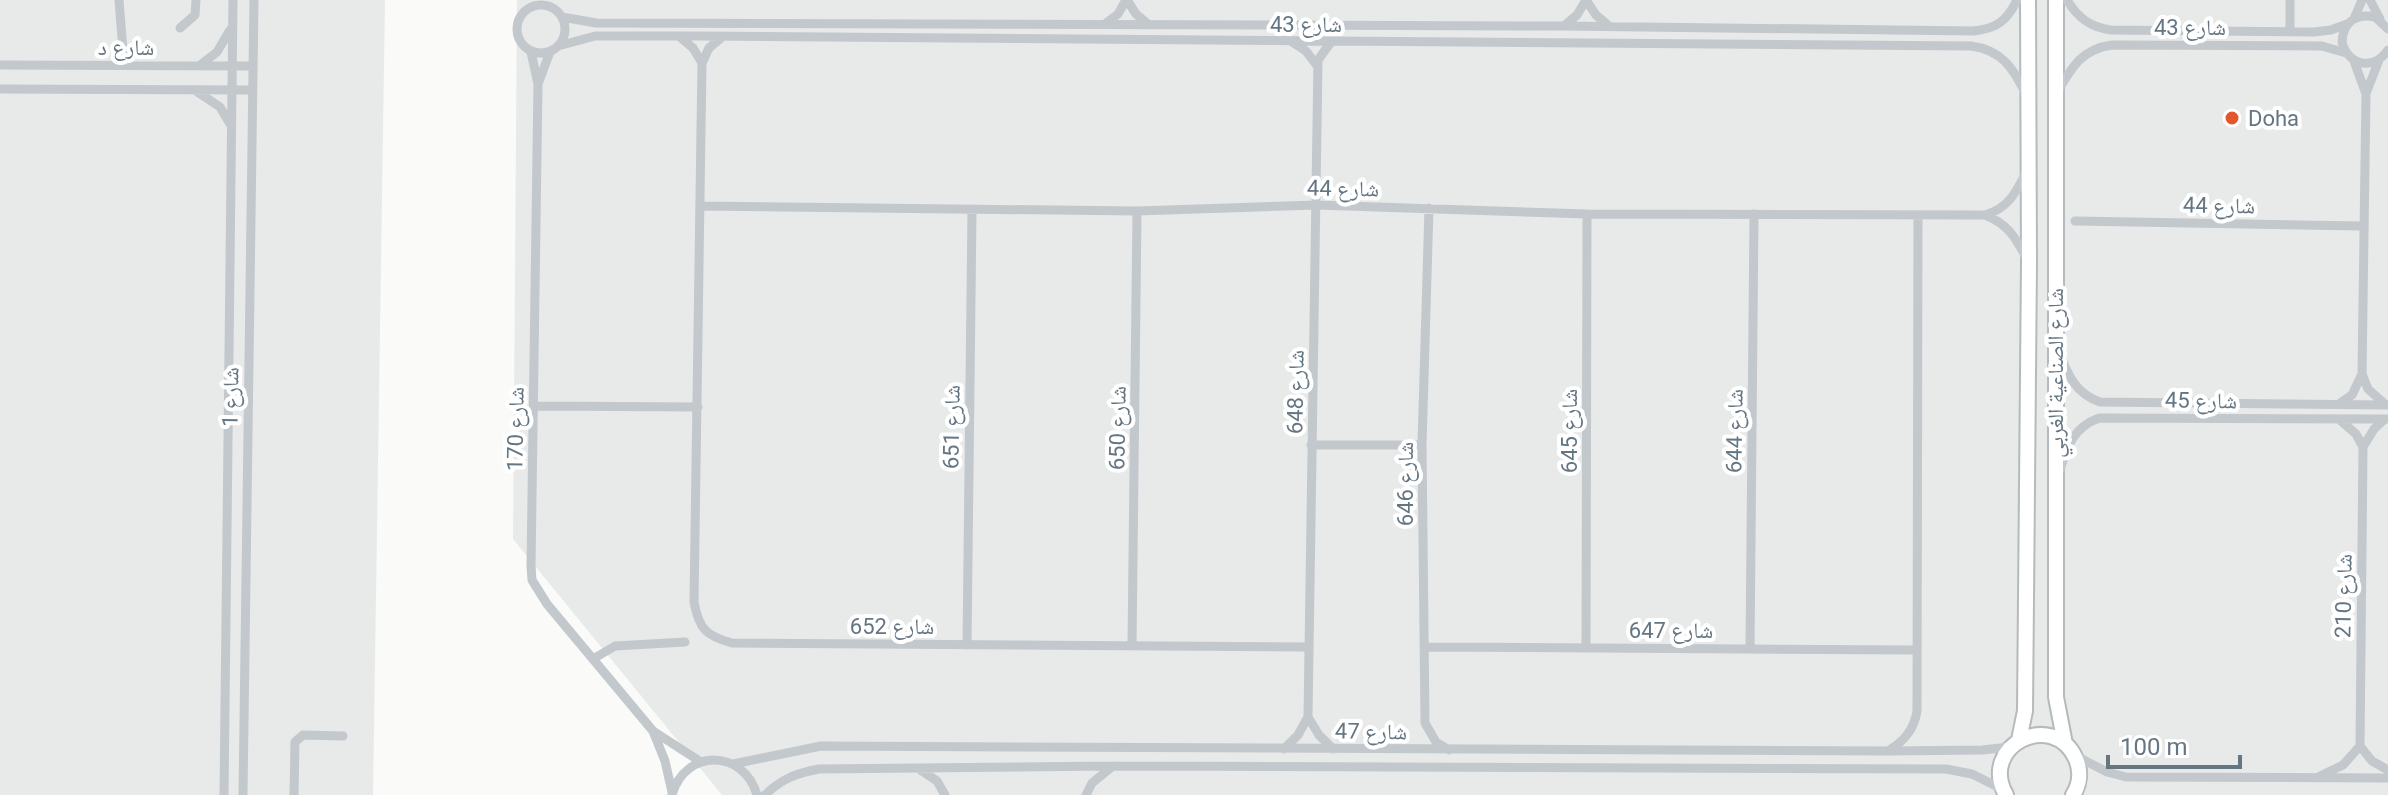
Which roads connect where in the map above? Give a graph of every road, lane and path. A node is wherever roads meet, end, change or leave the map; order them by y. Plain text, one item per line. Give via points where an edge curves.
1 (119, 0) edge
2 (196, 0) edge
3 (233, 0) edge
4 (254, 0) edge
5 (1127, 0) edge
6 (2017, 0) edge
7 (2028, 0) edge
8 (2056, 0) edge
9 (2067, 0) edge
10 (2290, 0) edge
11 (2362, 0) edge
12 (2370, 0) edge
13 (532, 3) edge
14 (550, 3) edge
15 (562, 17) junction
16 (2350, 22) junction
17 (233, 23) junction
18 (2385, 24) edge
19 (1105, 25) junction
20 (1149, 25) junction
21 (1564, 26) junction
22 (1610, 27) junction
23 (180, 28) dead end
24 (2290, 32) junction
25 (679, 36) junction
26 (722, 37) junction
27 (1290, 42) junction
28 (1331, 42) junction
29 (554, 49) junction
30 (531, 52) junction
31 (2385, 54) edge
32 (2350, 57) junction
33 (702, 63) junction
34 (0, 65) edge
35 (129, 65) junction
36 (199, 66) junction
37 (232, 66) junction
38 (252, 66) junction
39 (1318, 67) junction
40 (538, 84) junction
41 (0, 89) edge
42 (192, 90) junction
43 (232, 90) junction
44 (251, 90) junction
45 (2056, 94) junction
46 (2366, 94) junction
47 (2028, 99) junction
48 (231, 125) junction
49 (2028, 168) junction
50 (1317, 205) junction
51 (700, 206) junction
52 (1429, 208) junction
53 (972, 209) junction
54 (1137, 211) junction
55 (1587, 214) junction
56 (1754, 214) junction
57 (1918, 215) junction
58 (1985, 215) junction
59 (2075, 221) dead end
60 (2362, 226) junction
61 (2029, 262) junction
62 (2055, 342) junction
63 (2362, 374) junction
64 (2339, 404) junction
65 (2387, 405) edge
66 (534, 406) junction
67 (698, 407) junction
68 (228, 416) junction
69 (248, 417) junction
70 (2387, 419) edge
71 (2339, 420) junction
72 (1311, 445) junction
73 (1422, 445) junction
74 (2363, 447) junction
75 (2055, 485) junction
76 (685, 642) dead end
77 (967, 645) junction
78 (1132, 646) junction
79 (1309, 647) junction
80 (1424, 647) junction
81 (1586, 648) junction
82 (1750, 649) junction
83 (1917, 650) junction
84 (593, 659) junction
85 (1308, 717) junction
86 (653, 731) junction
87 (343, 736) dead end
88 (2014, 744) junction
89 (2360, 746) junction
90 (1283, 749) junction
91 (1333, 749) junction
92 (2069, 749) junction
93 (1449, 750) junction
94 (1888, 751) junction
95 (701, 762) junction
96 (733, 764) junction
97 (1113, 766) junction
98 (916, 768) junction
99 (2388, 770) edge
100 (2316, 778) junction
101 (2388, 778) edge
102 (2004, 792) edge
103 (672, 794) edge
104 (224, 795) edge
105 (243, 795) edge
106 (294, 795) edge
107 (757, 795) edge
108 (765, 795) edge
109 (945, 795) edge
110 (1086, 795) edge
111 (2073, 795) edge

1 - 35 street
2 - 23 street via 195,15
3 - 17 street, شارع 1
4 - 38 street, شارع 1
5 - 19 street
5 - 20 street
6 - 22 street, شارع 43 via 2002,22 1986,30
7 - 47 main road, شارع الصناعية الغربي
8 - 45 main road, شارع الصناعية الغربي
9 - 24 street, شارع 43 via 2082,19 2101,29
10 - 24 street
11 - 16 street
12 - 18 street
13 - 14 street
13 - 30 street via 516,29
14 - 15 street
15 - 19 street, شارع 43 via 596,23
15 - 29 street via 565,32
16 - 18 street, شارع 43 via 2364,15
16 - 24 street, شارع 43 via 2323,32
16 - 32 street via 2342,35
17 - 36 street via 224,43
17 - 37 street, شارع 1
19 - 20 street, شارع 43
20 - 21 street, شارع 43
21 - 22 street, شارع 43
21 - 22 street via 1586,0
25 - 26 street, شارع 43
25 - 29 street, شارع 43 via 595,36
25 - 33 street
26 - 27 street, شارع 43
26 - 33 street
27 - 28 street, شارع 43
27 - 39 street
28 - 39 street, شارع 648
28 - 47 street, شارع 43 via 1984,47 2013,70
29 - 30 street
29 - 40 street, شارع 170
30 - 40 street, شارع 170
31 - 32 street, شارع 43 via 2369,64
31 - 46 street
32 - 45 street, شارع 43 via 2322,46 2100,47 2079,58
32 - 46 street
33 - 51 street, شارع 652
34 - 35 street, شارع د
35 - 36 street, شارع د
36 - 37 street, شارع د
37 - 38 street, شارع د
37 - 43 street, شارع 1
38 - 44 street, شارع 1
39 - 50 street, شارع 648
40 - 66 street, شارع 170
41 - 42 street, شارع د
42 - 43 street, شارع د
42 - 48 street via 212,99
43 - 44 street, شارع د
43 - 48 street, شارع 1
44 - 69 street, شارع 1
45 - 62 main road, شارع الصناعية الغربي
46 - 60 street
47 - 49 main road, شارع الصناعية الغربي
48 - 68 street, شارع 1
49 - 58 street via 2011,200
49 - 61 main road, شارع الصناعية الغربي
50 - 52 street, شارع 44
50 - 54 street, شارع 44
50 - 72 street, شارع 648
51 - 53 street, شارع 44
51 - 67 street, شارع 652
52 - 55 street, شارع 44
52 - 73 street, شارع 646
53 - 54 street, شارع 44
53 - 77 street, شارع 651
54 - 78 street, شارع 650
55 - 56 street, شارع 44
55 - 81 street, شارع 645
56 - 57 street, شارع 44
56 - 82 street, شارع 644
57 - 58 street, شارع 44
57 - 83 street
58 - 61 street via 2011,231
59 - 60 street, شارع 44
60 - 63 street
61 - 88 main road, شارع الصناعية الغربي via 2025,711
62 - 64 street, شارع 45 via 2071,381 2100,402
62 - 75 main road, شارع الصناعية الغربي
63 - 64 street via 2352,395
63 - 65 street via 2368,389
64 - 65 street, شارع 45
66 - 67 street
66 - 84 street, شارع 170 via 532,580
67 - 77 street, شارع 652 via 694,602 702,629 732,643
68 - 69 street
68 - 104 street, شارع 1
69 - 105 street, شارع 1
70 - 71 street, شارع 45
70 - 74 street
71 - 74 street
71 - 75 street, شارع 45 via 2099,418 2078,429
72 - 73 street
72 - 79 street, شارع 648
73 - 80 street, شارع 646
74 - 89 street, شارع 210
75 - 92 main road, شارع الصناعية الغربي via 2056,697
76 - 84 street via 615,646
77 - 78 street, شارع 652
78 - 79 street, شارع 652
79 - 85 street, شارع 648
80 - 81 street, شارع 647
80 - 93 street, شارع 646 via 1425,723 1436,742
81 - 82 street, شارع 647
82 - 83 street, شارع 647
83 - 94 street via 1915,722
84 - 86 street, شارع 170
85 - 90 street
85 - 91 street
86 - 95 street, شارع 170
86 - 103 street, شارع 170
87 - 106 street via 303,735 295,742
88 - 92 main road via 2043,735
88 - 94 street, شارع 47 via 1982,750
88 - 102 main road, شارع الصناعية الغربي via 2001,763
89 - 99 street
89 - 100 street via 2343,765
90 - 91 street, شارع 47
90 - 96 street, شارع 47 via 821,746
91 - 93 street, شارع 47
92 - 100 street via 2090,765 2126,777
92 - 111 main road, شارع الصناعية الغربي via 2079,777
93 - 94 street, شارع 47
95 - 96 street, شارع 47
95 - 103 street via 683,773
96 - 107 street via 748,776
97 - 98 street, شارع 47
97 - 102 street, شارع 47 via 1946,769 1972,774
97 - 110 street
98 - 108 street, شارع 47 via 799,772
98 - 109 street via 937,781
100 - 101 street

